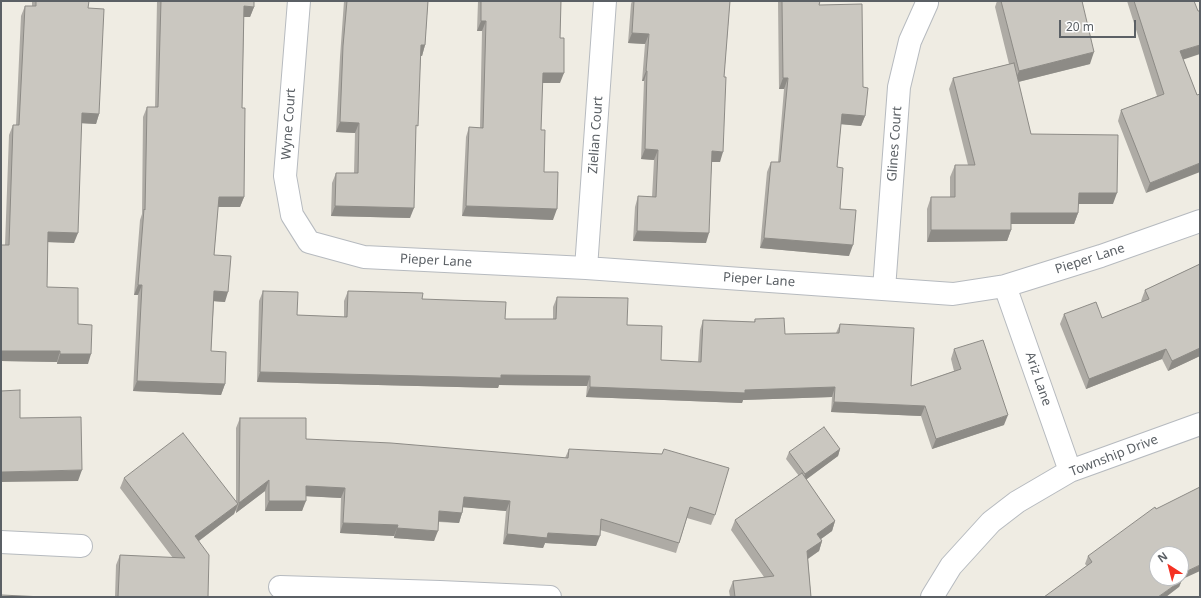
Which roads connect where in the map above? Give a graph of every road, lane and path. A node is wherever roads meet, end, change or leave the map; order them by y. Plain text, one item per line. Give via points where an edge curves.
1 (299, 1) edge
2 (605, 1) edge
3 (927, 3) dead end
4 (1200, 221) edge
5 (309, 242) joint
6 (586, 268) junction
7 (1005, 286) junction
8 (884, 289) junction
9 (1200, 424) edge
10 (1070, 471) junction
11 (1, 542) edge
12 (81, 546) dead end
13 (280, 587) dead end
14 (550, 597) edge
15 (932, 597) edge

1 - 5 street, Wyne Court via 285,176 292,215
2 - 6 street, Zielian Court
3 - 8 street, Glines Court via 910,41 899,87
4 - 7 street, Pieper Lane
5 - 6 street, Pieper Lane via 364,257
6 - 8 street, Pieper Lane
7 - 8 street, Pieper Lane via 952,294
7 - 10 street, Ariz Lane
9 - 10 street, Township Drive
10 - 15 street, Township Drive via 1017,502 991,522 951,566
11 - 12 street
13 - 14 street

